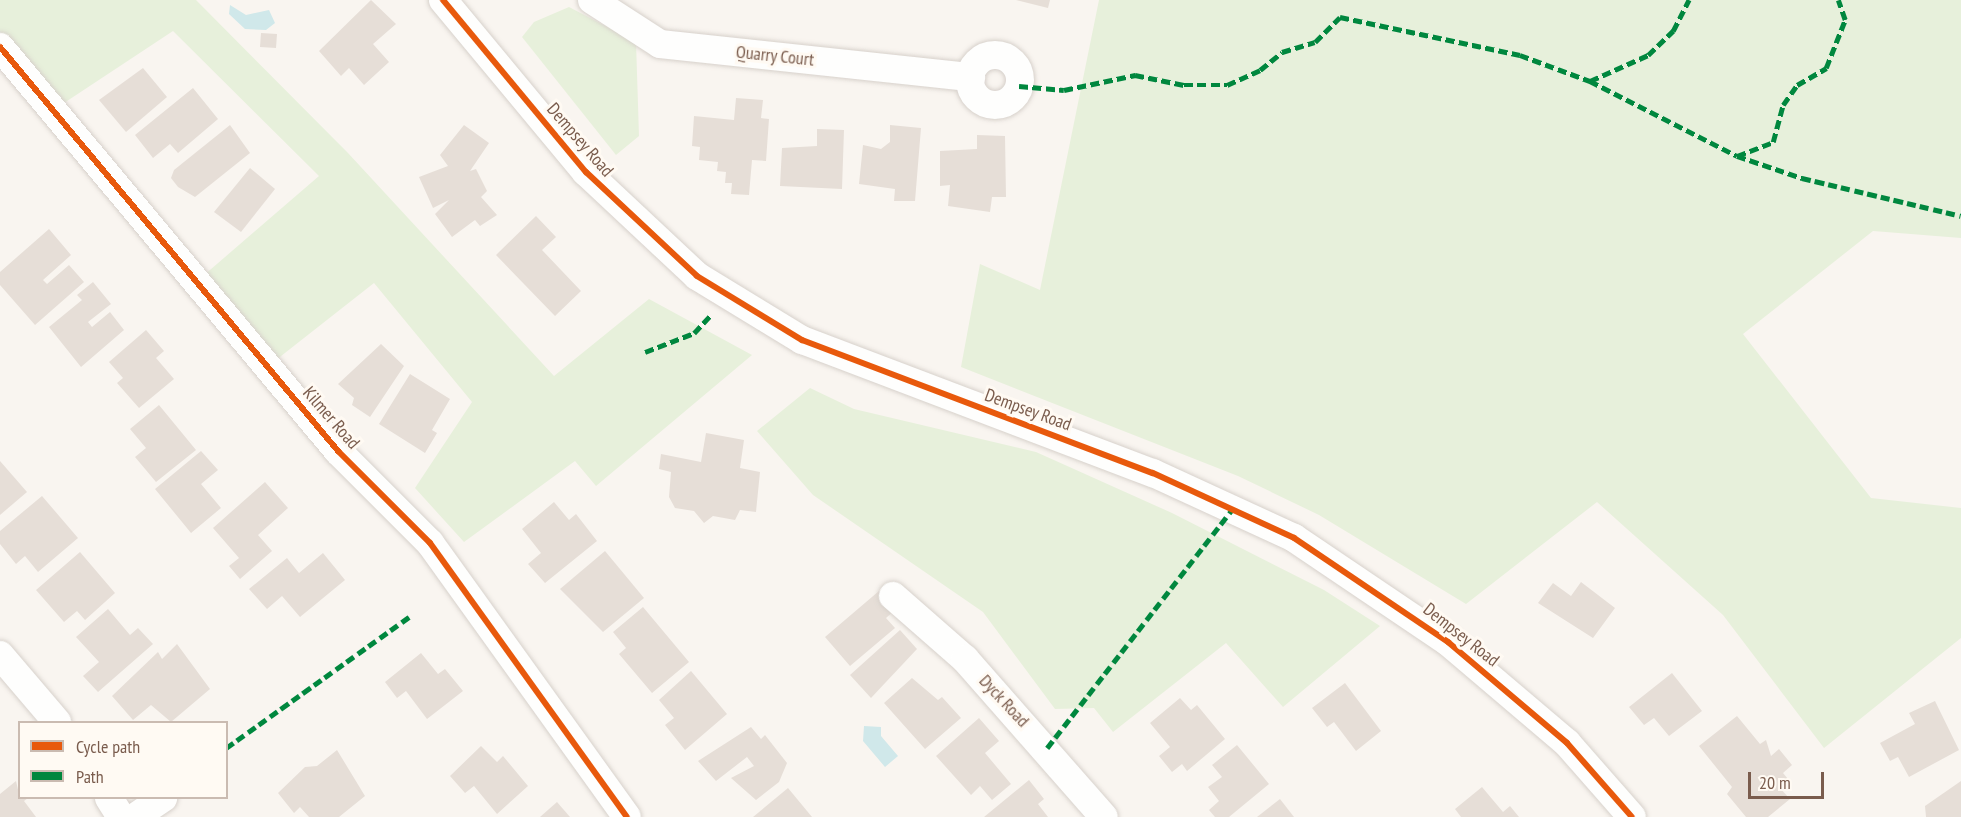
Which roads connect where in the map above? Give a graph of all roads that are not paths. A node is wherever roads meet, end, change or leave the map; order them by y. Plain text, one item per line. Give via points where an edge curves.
1 (592, 0) edge
2 (454, 4) edge
3 (0, 47) edge
4 (970, 76) dead end
5 (893, 596) dead end
6 (0, 656) edge
7 (55, 721) edge
8 (110, 799) edge
9 (162, 799) edge
10 (121, 817) edge
11 (135, 817) edge
12 (627, 817) edge
13 (1104, 817) edge
14 (1632, 817) edge

1 - 4 street, Quarry Court via 660,44
2 - 14 street, Dempsey Road via 623,212 712,287 802,340 1153,473 1294,538 1448,642 1568,743
3 - 12 street, Kilmer Road via 338,451 429,543
5 - 13 street, Dyck Road via 966,659
6 - 7 street
8 - 10 street
9 - 11 street

